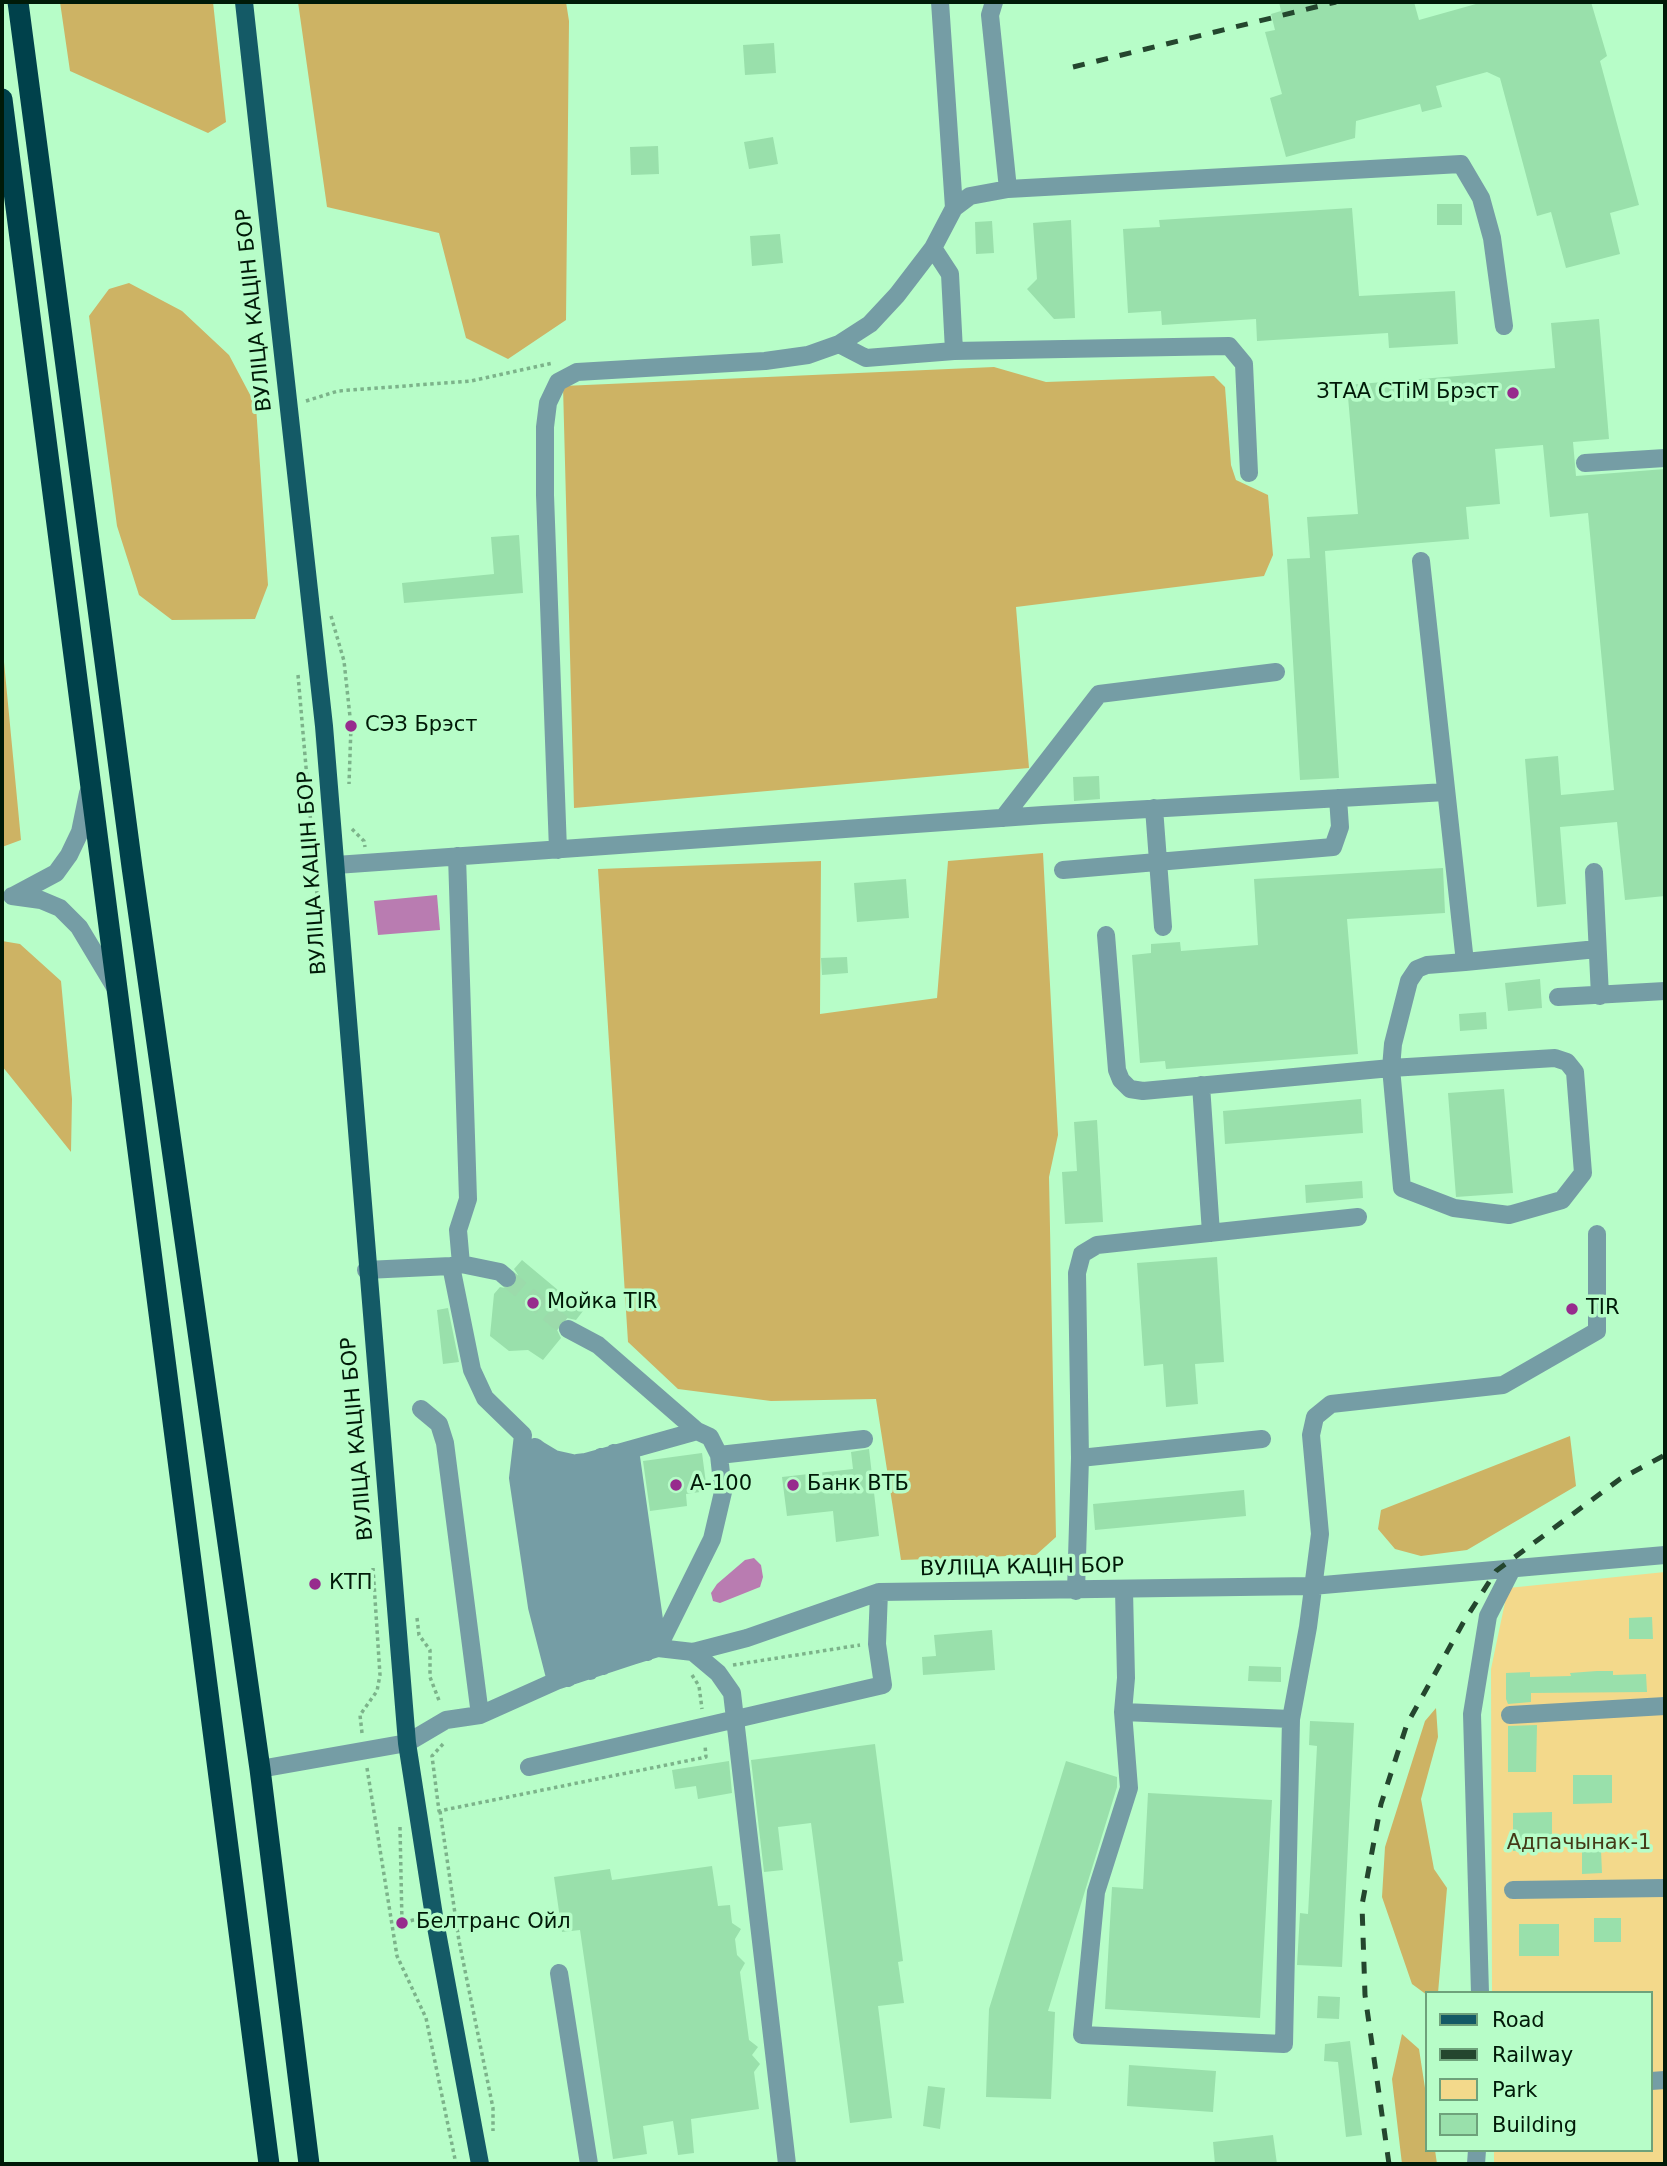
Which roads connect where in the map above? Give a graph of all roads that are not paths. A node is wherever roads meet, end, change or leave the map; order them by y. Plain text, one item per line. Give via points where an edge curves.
1 (18, 2) edge
2 (244, 2) edge
3 (940, 2) edge
4 (995, 2) edge
5 (2, 99) edge
6 (1008, 189) junction
7 (954, 208) junction
8 (933, 248) junction
9 (1504, 326) dead end
10 (839, 345) junction
11 (954, 351) junction
12 (1665, 458) edge
13 (1585, 463) dead end
14 (1249, 473) dead end
15 (1421, 561) dead end
16 (1276, 672) dead end
17 (91, 783) junction
18 (1447, 792) junction
19 (1338, 797) junction
20 (1154, 808) junction
21 (1003, 818) junction
22 (558, 850) junction
23 (457, 856) junction
24 (1157, 862) junction
25 (336, 865) junction
26 (1063, 870) dead end
27 (1594, 872) dead end
28 (1163, 927) dead end
29 (1106, 935) dead end
30 (1597, 949) junction
31 (1465, 962) junction
32 (1665, 991) edge
33 (118, 992) junction
34 (1600, 996) junction
35 (1558, 997) dead end
36 (1391, 1068) junction
37 (1201, 1085) junction
38 (1358, 1217) dead end
39 (1211, 1233) junction
40 (1597, 1234) dead end
41 (456, 1265) junction
42 (366, 1270) junction
43 (507, 1278) tunnel mouth
44 (568, 1329) tunnel mouth
45 (421, 1409) dead end
46 (697, 1431) junction
47 (864, 1438) dead end
48 (1262, 1439) dead end
49 (536, 1447) junction
50 (719, 1455) junction
51 (601, 1457) junction
52 (1080, 1458) junction
53 (1665, 1555) edge
54 (1512, 1569) junction
55 (1312, 1586) junction
56 (1124, 1590) junction
57 (1076, 1591) junction
58 (879, 1592) junction
59 (693, 1652) junction
60 (605, 1665) junction
61 (1665, 1706) edge
62 (1123, 1712) junction
63 (480, 1715) junction
64 (1510, 1715) dead end
65 (736, 1718) junction
66 (1291, 1719) junction
67 (407, 1744) junction
68 (529, 1768) dead end
69 (260, 1769) junction
70 (1665, 1888) edge
71 (1513, 1890) dead end
72 (559, 1973) dead end
73 (1480, 1991) edge
74 (270, 2164) edge
75 (309, 2164) edge
76 (480, 2164) edge
77 (589, 2164) edge
78 (787, 2164) edge

1 - 69 highway via 130,853
2 - 25 main road, ВУЛІЦА КАЦІН БОР
3 - 7 street
4 - 6 street via 990,15
5 - 17 highway
6 - 7 street via 971,196
6 - 9 street via 1461,164 1481,198 1492,238
7 - 8 street
8 - 10 street via 870,324
8 - 11 street via 950,274
10 - 11 street via 866,358
10 - 22 street via 765,361 577,372 558,383 548,402 545,427
11 - 14 street via 1229,345 1244,364
12 - 13 street
15 - 18 street
16 - 21 street via 1099,694
17 - 33 highway
17 - 33 street via 80,832 69,855 56,873 12,896 60,908 79,927
18 - 19 street
18 - 31 street
19 - 20 street
19 - 24 street via 1340,827 1333,847
20 - 21 street
20 - 24 street
21 - 22 street
22 - 23 street
23 - 25 street
23 - 41 street via 468,1199 458,1230
24 - 26 street
24 - 28 street
25 - 42 main road, ВУЛІЦА КАЦІН БОР
27 - 30 street
29 - 37 street via 1121,1080 1130,1089 1143,1091
30 - 31 street
30 - 34 street
31 - 36 street via 1427,965 1409,981
32 - 34 street
33 - 74 highway
34 - 35 street
36 - 36 street via 1555,1058 1567,1062 1575,1072 1583,1173 1562,1200 1509,1215 1454,1208 1402,1188
36 - 37 street
37 - 39 street
38 - 39 street
39 - 52 street via 1097,1245 1082,1254 1077,1273
40 - 55 street via 1597,1331 1503,1385 1331,1404 1315,1417 1311,1435 1320,1534
41 - 42 street
41 - 43 street via 500,1272
41 - 49 street via 472,1370 485,1398
42 - 67 main road, ВУЛІЦА КАЦІН БОР
44 - 46 street via 598,1345
45 - 63 street via 439,1424 445,1443
46 - 50 street via 710,1437
46 - 51 street
47 - 50 street
48 - 52 street
49 - 51 street
49 - 60 street
49 - 60 street via 518,1478 537,1607
50 - 60 street via 723,1492 712,1539
51 - 60 street
51 - 60 street
51 - 60 street
52 - 57 street
53 - 54 street, ВУЛІЦА КАЦІН БОР
54 - 55 street, ВУЛІЦА КАЦІН БОР
54 - 73 street via 1488,1616 1472,1714
55 - 56 street, ВУЛІЦА КАЦІН БОР
55 - 66 street
56 - 57 street, ВУЛІЦА КАЦІН БОР
56 - 62 street
57 - 58 street, ВУЛІЦА КАЦІН БОР
58 - 59 street, ВУЛІЦА КАЦІН БОР
58 - 65 street via 877,1644 883,1685
59 - 60 street, ВУЛІЦА КАЦІН БОР
59 - 65 street via 732,1693
60 - 63 street
61 - 64 street
62 - 66 street
62 - 66 street via 1129,1788 1096,1892 1082,2035 1284,2044
63 - 67 street via 446,1720
65 - 68 street
65 - 78 street
67 - 69 street
67 - 76 main road, ВУЛІЦА КАЦІН БОР
69 - 75 highway
70 - 71 street
72 - 77 street

